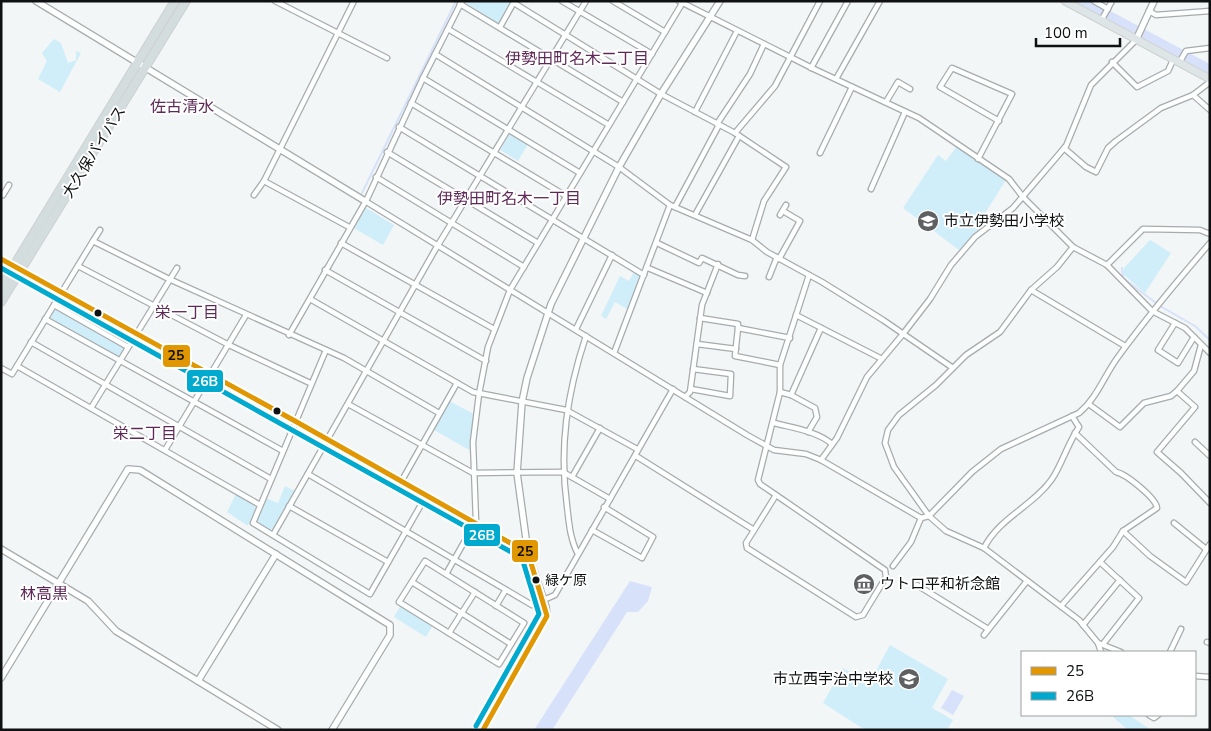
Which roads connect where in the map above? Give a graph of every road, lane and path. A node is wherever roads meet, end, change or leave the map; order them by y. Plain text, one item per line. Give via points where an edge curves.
1 (36, 1) edge
2 (175, 1) edge
3 (186, 1) edge
4 (275, 1) edge
5 (354, 1) edge
6 (562, 1) edge
7 (586, 1) edge
8 (613, 1) edge
9 (720, 1) edge
10 (820, 1) edge
11 (848, 1) edge
12 (880, 1) edge
13 (1094, 1) edge
14 (1112, 1) edge
15 (1154, 1) edge
16 (514, 2) edge
17 (682, 2) edge
18 (1069, 2) edge
19 (461, 3) edge
20 (1107, 10) junction
21 (1149, 11) junction
22 (1210, 11) edge
23 (579, 12) junction
24 (710, 17) junction
25 (1102, 19) junction
26 (500, 27) junction
27 (448, 29) junction
28 (737, 31) junction
29 (665, 32) junction
30 (338, 33) junction
31 (565, 36) junction
32 (1136, 39) junction
33 (764, 44) junction
34 (1210, 48) edge
35 (436, 54) junction
36 (652, 54) junction
37 (790, 57) junction
38 (387, 58) dead end
39 (551, 58) junction
40 (1178, 61) junction
41 (1112, 62) junction
42 (136, 64) junction
43 (811, 68) junction
44 (145, 69) junction
45 (423, 78) junction
46 (637, 79) junction
47 (836, 79) junction
48 (1210, 80) edge
49 (537, 82) junction
50 (852, 87) junction
51 (910, 89) dead end
52 (661, 94) junction
53 (1193, 95) junction
54 (623, 102) junction
55 (886, 102) junction
56 (411, 103) junction
57 (522, 107) junction
58 (1210, 110) edge
59 (695, 112) junction
60 (905, 112) junction
61 (999, 121) junction
62 (718, 124) junction
63 (609, 126) junction
64 (399, 127) junction
65 (508, 129) junction
66 (737, 135) junction
67 (1064, 148) junction
68 (279, 150) junction
69 (593, 151) junction
70 (387, 152) junction
71 (494, 152) junction
72 (820, 153) dead end
73 (978, 159) junction
74 (619, 167) junction
75 (580, 173) junction
76 (480, 176) junction
77 (376, 177) junction
78 (264, 181) junction
79 (8, 185) dead end
80 (871, 189) dead end
81 (254, 195) dead end
82 (2, 196) edge
83 (566, 196) junction
84 (1022, 197) junction
85 (465, 200) junction
86 (365, 201) junction
87 (670, 205) junction
88 (786, 206) dead end
89 (675, 207) junction
90 (695, 215) junction
91 (552, 220) junction
92 (451, 223) junction
93 (349, 227) junction
94 (100, 230) dead end
95 (1210, 234) edge
96 (584, 238) junction
97 (752, 240) junction
98 (93, 241) junction
99 (341, 242) junction
100 (538, 243) junction
101 (657, 243) junction
102 (1210, 243) edge
103 (437, 247) junction
104 (1073, 247) junction
105 (612, 256) junction
106 (778, 258) junction
107 (1, 260) edge
108 (718, 264) junction
109 (1107, 265) junction
110 (78, 266) junction
111 (524, 267) junction
112 (18, 268) junction
113 (177, 268) dead end
114 (648, 268) junction
115 (326, 270) junction
116 (644, 275) junction
117 (808, 275) junction
118 (745, 276) dead end
119 (769, 277) dead end
120 (169, 280) junction
121 (415, 284) junction
122 (1, 287) edge
123 (510, 290) junction
124 (1031, 290) junction
125 (62, 293) junction
126 (707, 293) junction
127 (310, 299) junction
128 (1, 302) edge
129 (54, 305) junction
130 (154, 305) junction
131 (1152, 311) junction
132 (548, 312) junction
133 (399, 313) junction
134 (246, 315) junction
135 (796, 315) junction
136 (700, 318) junction
137 (46, 319) junction
138 (1175, 323) junction
139 (738, 328) junction
140 (821, 328) junction
141 (494, 329) junction
142 (576, 329) junction
143 (137, 334) junction
144 (289, 334) junction
145 (903, 334) junction
146 (586, 336) junction
147 (1194, 336) junction
148 (790, 338) junction
149 (383, 341) junction
150 (31, 342) junction
151 (697, 344) junction
152 (1201, 344) junction
153 (229, 345) junction
154 (1125, 346) junction
155 (128, 347) junction
156 (736, 349) junction
157 (326, 350) junction
158 (1210, 352) edge
159 (614, 353) junction
160 (882, 359) junction
161 (120, 361) junction
162 (486, 361) junction
163 (17, 366) junction
164 (780, 366) junction
165 (1, 368) edge
166 (953, 368) junction
167 (693, 369) junction
168 (366, 371) junction
169 (211, 375) junction
170 (310, 383) junction
171 (457, 383) junction
172 (105, 384) junction
173 (673, 389) junction
174 (691, 389) junction
175 (1177, 391) junction
176 (780, 392) junction
177 (479, 394) junction
178 (791, 395) junction
179 (685, 397) junction
180 (194, 402) junction
181 (522, 402) junction
182 (348, 404) junction
183 (1090, 405) junction
184 (91, 408) junction
185 (566, 410) junction
186 (439, 413) junction
187 (1072, 416) junction
188 (295, 421) junction
189 (774, 422) junction
190 (179, 426) junction
191 (600, 428) junction
192 (808, 432) junction
193 (1075, 433) junction
194 (328, 440) junction
195 (1195, 442) dead end
196 (832, 444) junction
197 (422, 445) junction
198 (767, 446) junction
199 (637, 449) junction
200 (165, 450) junction
201 (283, 451) junction
202 (636, 456) junction
203 (1210, 456) edge
204 (821, 460) junction
205 (562, 472) junction
206 (517, 473) junction
207 (308, 474) junction
208 (473, 474) junction
209 (572, 477) junction
210 (271, 479) junction
211 (401, 482) junction
212 (776, 495) junction
213 (426, 496) junction
214 (610, 499) junction
215 (1210, 503) edge
216 (260, 505) junction
217 (289, 506) junction
218 (604, 507) junction
219 (929, 516) junction
220 (921, 518) junction
221 (1174, 523) dead end
222 (475, 524) junction
223 (592, 530) junction
224 (754, 530) junction
225 (1123, 531) junction
226 (406, 532) junction
227 (273, 535) junction
228 (1210, 544) edge
229 (984, 548) junction
230 (1, 549) edge
231 (1206, 549) junction
232 (528, 553) junction
233 (276, 554) junction
234 (578, 554) junction
235 (454, 560) junction
236 (388, 562) junction
237 (1100, 562) junction
238 (893, 566) dead end
239 (446, 574) junction
240 (1120, 580) junction
241 (1027, 581) junction
242 (412, 582) junction
243 (59, 583) junction
244 (917, 585) dead end
245 (505, 591) junction
246 (475, 592) junction
247 (544, 601) junction
248 (496, 606) junction
249 (1061, 606) junction
250 (462, 612) junction
251 (1083, 624) junction
252 (988, 629) junction
253 (1181, 629) dead end
254 (449, 633) junction
255 (984, 635) dead end
256 (512, 644) junction
257 (1101, 644) junction
258 (1101, 651) edge
259 (1118, 651) edge
260 (1170, 651) edge
261 (1196, 676) edge
262 (1210, 677) edge
263 (1, 678) edge
264 (198, 681) junction
265 (278, 730) edge
266 (332, 730) edge
267 (483, 730) edge

1 - 42 street
2 - 42 highway, 大久保バイパス
3 - 44 highway, 大久保バイパス
4 - 30 street
5 - 30 street
6 - 23 street
7 - 23 street
8 - 29 street
9 - 24 street
10 - 37 street
11 - 43 street
12 - 47 street
13 - 20 street
14 - 20 street
15 - 21 street
16 - 26 street
16 - 31 street
17 - 24 street
17 - 29 street
18 - 25 main road
19 - 26 street
19 - 27 street
20 - 25 street
21 - 22 street via 1156,14
21 - 32 street
23 - 31 street
23 - 36 street
24 - 28 street
24 - 52 street
25 - 32 main road
26 - 39 street
27 - 35 street
27 - 49 street
28 - 33 street
28 - 59 street
29 - 36 street
30 - 38 street
30 - 68 street
31 - 39 street
31 - 46 street
32 - 40 main road
32 - 41 street
33 - 37 street
33 - 62 street via 750,74
34 - 40 street via 1185,52
35 - 45 street
35 - 57 street
36 - 46 street
37 - 43 street
37 - 66 street via 775,86
39 - 49 street
39 - 54 street
40 - 41 street via 1168,71 1137,87
40 - 48 main road
41 - 67 street via 1091,85
42 - 44 street
42 - 112 highway, 大久保バイパス
43 - 47 street
44 - 68 street
44 - 112 highway, 大久保バイパス
45 - 56 street
45 - 65 street
46 - 52 street
46 - 54 street
47 - 50 street
48 - 53 street
49 - 57 street
49 - 63 street
50 - 55 street
50 - 72 street
51 - 55 street via 898,82
52 - 59 street
52 - 74 street
53 - 58 street
53 - 67 street via 1161,108 1116,141 1108,148 1096,172
54 - 63 street
55 - 60 street
56 - 64 street
56 - 71 street
57 - 65 street
57 - 69 street
59 - 62 street
60 - 73 street via 919,118
60 - 80 street
61 - 61 street via 940,88 952,68 1012,94
61 - 73 street
62 - 66 street
62 - 89 street
63 - 69 street
64 - 70 street
64 - 76 street
65 - 71 street
65 - 75 street
66 - 90 street
66 - 97 street via 786,166 764,201
67 - 84 street
68 - 78 street
68 - 86 street
69 - 74 street
69 - 75 street
70 - 77 street
70 - 85 street
71 - 76 street
71 - 83 street
73 - 84 street via 1012,182
74 - 87 street
74 - 96 street
75 - 83 street
76 - 85 street
76 - 91 street
77 - 86 street
77 - 92 street
78 - 81 street
78 - 93 street
79 - 82 street
83 - 91 street
84 - 104 street
84 - 145 street via 975,237 951,264
85 - 92 street
85 - 100 street
86 - 93 street
86 - 103 street
87 - 89 street
87 - 101 street
88 - 106 street via 781,213 800,221
89 - 90 street
90 - 97 street
91 - 96 street
91 - 100 street
92 - 103 street
92 - 111 street
93 - 99 street
94 - 98 street
95 - 109 street via 1200,230 1143,229
96 - 105 street
96 - 132 street
97 - 106 street
98 - 110 street
98 - 120 street
99 - 115 street
99 - 121 street
100 - 111 street
101 - 108 street via 699,263 702,258
101 - 114 street
102 - 131 street
103 - 121 street
103 - 123 street
104 - 109 street
104 - 124 street via 1056,268
105 - 116 street
105 - 142 street
106 - 117 street
106 - 119 street
107 - 112 street
108 - 118 street
108 - 126 street
109 - 131 street
110 - 125 street
110 - 130 street
111 - 123 street
112 - 122 highway, 大久保バイパス
112 - 125 street
112 - 128 highway, 大久保バイパス
113 - 120 street
114 - 116 street
114 - 126 street
115 - 127 street
115 - 133 street
116 - 159 street
117 - 135 street
117 - 145 street
120 - 130 street
120 - 134 street
121 - 133 street
121 - 141 street
123 - 132 street
123 - 141 street
124 - 154 street
124 - 166 street via 1000,332 966,354
125 - 129 street
125 - 143 street
126 - 136 street
127 - 144 street
127 - 149 street
129 - 137 street
129 - 155 street
130 - 143 street
130 - 153 street
131 - 138 street
131 - 154 street
132 - 142 street
132 - 181 street
133 - 149 street
133 - 162 street
134 - 144 street
134 - 153 street
135 - 140 street
135 - 148 street
136 - 139 street via 738,324
136 - 151 street
137 - 150 street
137 - 161 street
138 - 147 street
138 - 147 street via 1158,350 1178,363
139 - 148 street
139 - 156 street
140 - 160 street
140 - 178 street
141 - 162 street
142 - 146 street
143 - 155 street
143 - 169 street
144 - 157 street
145 - 160 street
145 - 166 street
146 - 159 street
146 - 185 street
147 - 152 street
148 - 164 street
149 - 168 street
149 - 171 street
150 - 163 street
150 - 172 street
151 - 156 street
151 - 167 street
152 - 158 street
152 - 175 street via 1194,371
153 - 169 street
153 - 170 street
154 - 183 street
155 - 161 street
156 - 164 street via 734,356
157 - 168 street
157 - 170 street
159 - 173 street
160 - 196 street via 867,377
161 - 172 street
161 - 180 street
162 - 177 street
163 - 165 street via 12,374
163 - 184 street
164 - 176 street
166 - 219 street via 899,415 885,435 890,459
167 - 174 street
167 - 174 street via 731,374 730,396
168 - 182 street
168 - 186 street
169 - 180 street
169 - 188 street
170 - 188 street
171 - 177 street
171 - 186 street
172 - 184 street
172 - 190 street
173 - 179 street
173 - 199 street
174 - 179 street
175 - 183 street via 1171,396 1144,403 1120,427
175 - 215 street via 1194,407 1157,452
176 - 178 street
176 - 189 street
177 - 181 street
177 - 208 street
178 - 192 street via 814,408 817,417
179 - 198 street
180 - 190 street
180 - 201 street
181 - 185 street
181 - 206 street
182 - 194 street
182 - 197 street
183 - 187 street
184 - 200 street
185 - 191 street
185 - 205 street
186 - 197 street
187 - 193 street via 1078,427
187 - 219 street via 1001,449 972,472
188 - 194 street
188 - 201 street
189 - 192 street
189 - 198 street
190 - 200 street
190 - 210 street
191 - 199 street
191 - 209 street
192 - 196 street
193 - 225 street via 1156,504 1156,508
193 - 229 street via 1051,480 1004,521
194 - 207 street
194 - 211 street
195 - 203 street
196 - 204 street
197 - 208 street
197 - 211 street
198 - 204 street
198 - 212 street via 758,480
199 - 202 street
200 - 216 street
201 - 210 street
202 - 214 street
202 - 224 street
204 - 220 street
205 - 206 street
205 - 209 street
205 - 234 street via 570,534
206 - 208 street
206 - 232 street
207 - 217 street
207 - 226 street
208 - 222 street
209 - 214 street
210 - 216 street
211 - 213 street
212 - 224 street
212 - 224 street via 886,572 863,616 856,616 747,548 746,543
213 - 222 street
213 - 226 street
214 - 218 street
216 - 227 street via 253,523
217 - 227 street
217 - 236 street
218 - 223 street
218 - 223 street via 653,537 642,558
219 - 220 street
219 - 229 street via 946,531
220 - 238 street via 911,542
221 - 231 street
222 - 232 street
222 - 235 street
223 - 234 street
225 - 231 street via 1186,582
225 - 237 street
226 - 235 street
226 - 236 street
227 - 236 street via 370,594
228 - 231 street
229 - 241 street
230 - 243 street
232 - 247 street
233 - 243 street via 132,468 128,469
233 - 264 street
233 - 266 street via 390,625 390,635
234 - 247 street via 555,595
235 - 239 street
235 - 245 street
237 - 240 street
237 - 249 street
239 - 242 street via 425,561
239 - 246 street
240 - 251 street
240 - 257 street via 1139,598
241 - 249 street
241 - 252 street
242 - 250 street
242 - 254 street via 399,602
243 - 263 street
243 - 264 street via 88,602 116,631
244 - 252 street
245 - 247 street via 531,605
245 - 248 street
246 - 248 street
246 - 250 street
247 - 267 street via 547,617
248 - 256 street via 524,623
249 - 251 street
250 - 254 street
250 - 256 street
251 - 257 street
252 - 255 street
253 - 260 street
254 - 256 street via 499,664
257 - 258 street
257 - 259 street
261 - 262 street
264 - 265 street

